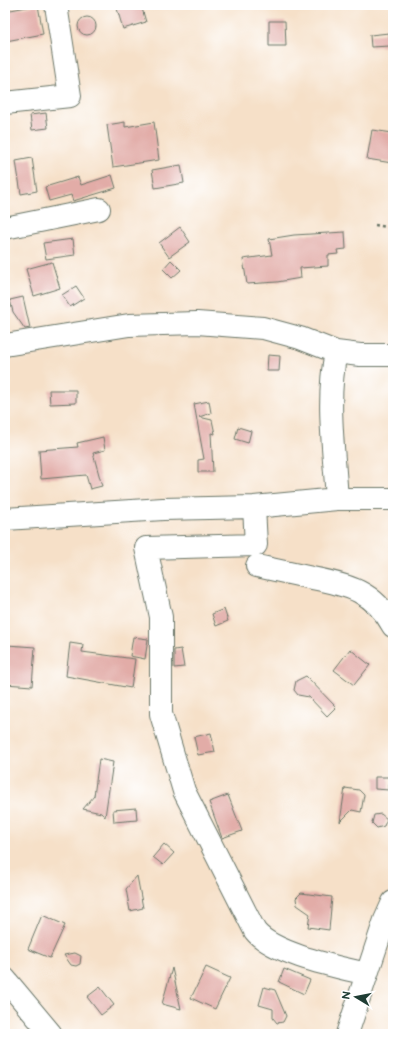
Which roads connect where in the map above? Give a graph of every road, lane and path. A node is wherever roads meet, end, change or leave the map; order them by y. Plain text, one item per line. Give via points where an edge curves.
1 (56, 5) edge
2 (5, 103) edge
3 (99, 208) dead end
4 (375, 225) dead end
5 (5, 228) edge
6 (393, 228) edge
7 (5, 345) edge
8 (336, 352) junction
9 (393, 355) edge
10 (393, 499) edge
11 (337, 500) junction
12 (254, 507) junction
13 (5, 519) edge
14 (257, 566) dead end
15 (393, 626) edge
16 (393, 902) edge
17 (367, 974) junction
18 (5, 979) edge
19 (50, 1034) edge
20 (347, 1034) edge

1 - 2 street via 70,96
3 - 5 street
4 - 6 path
7 - 8 street via 129,325 197,323 263,328 300,338
8 - 9 street
8 - 11 street via 331,376 331,402
10 - 11 street
11 - 12 street
12 - 13 street via 163,509
12 - 17 street via 256,545 146,548 161,617 161,714 184,791 255,931 265,942 310,959
14 - 15 street via 346,585 368,596 386,614
16 - 17 street
17 - 20 street
18 - 19 street

